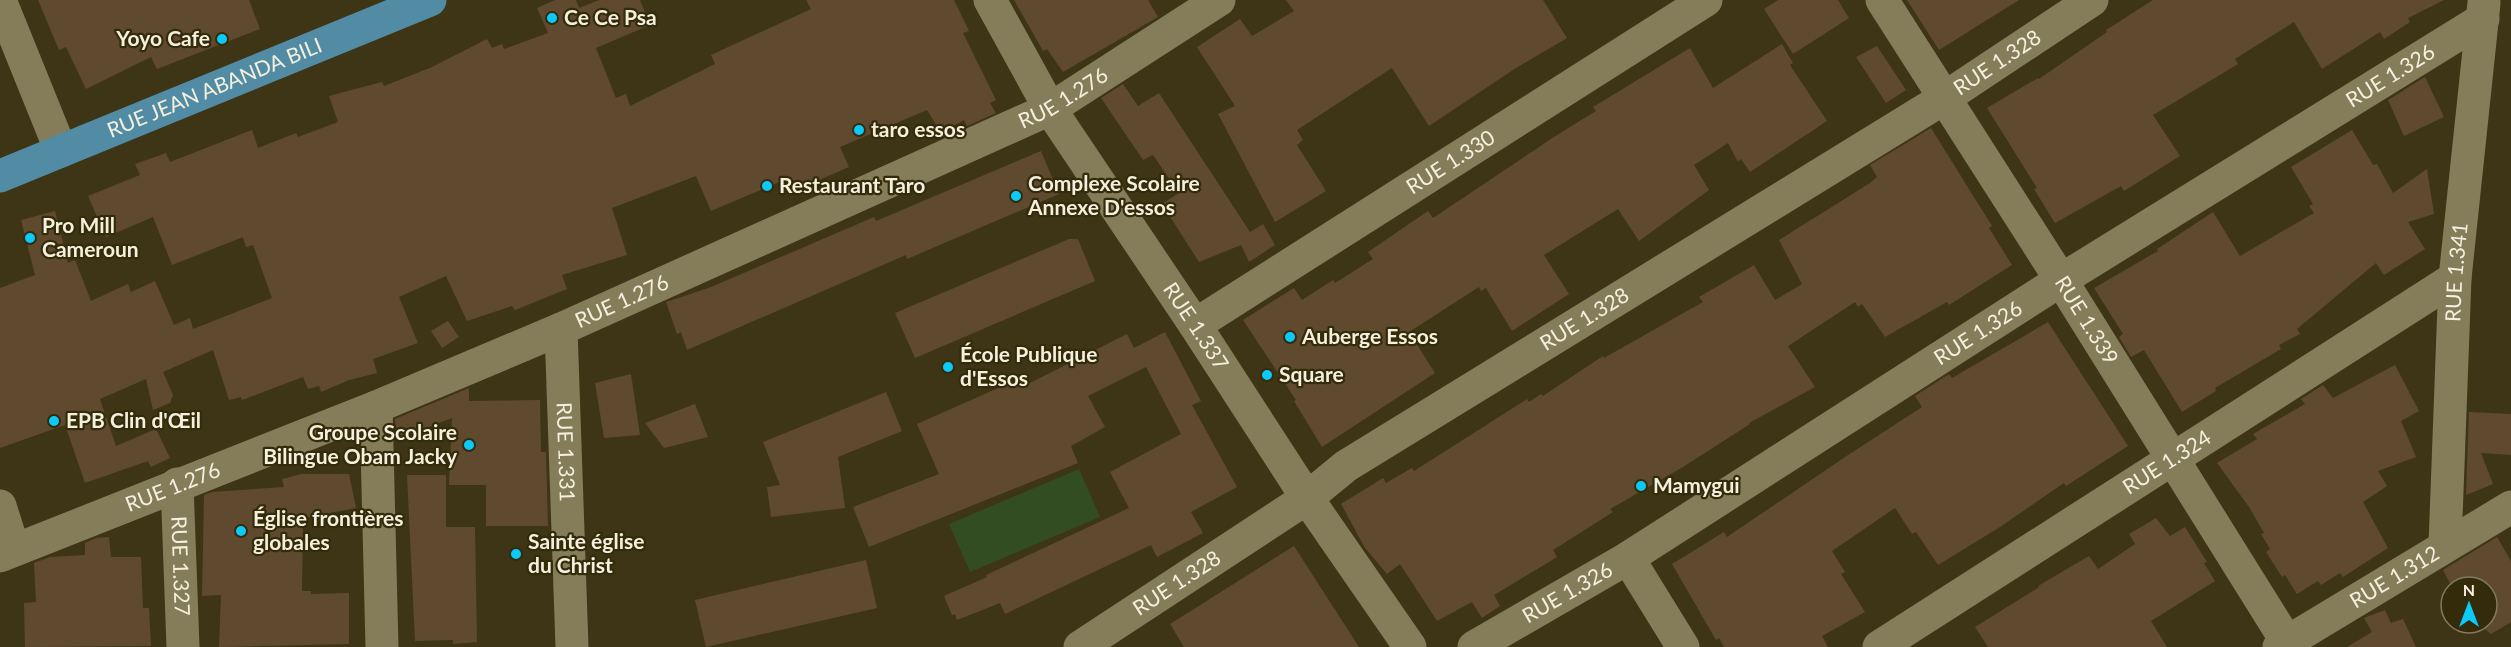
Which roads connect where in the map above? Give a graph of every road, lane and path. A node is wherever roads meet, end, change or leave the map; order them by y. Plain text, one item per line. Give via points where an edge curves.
1 (0, 0) edge
2 (430, 0) edge
3 (990, 0) edge
4 (1219, 0) edge
5 (1706, 0) edge
6 (1882, 0) edge
7 (2092, 0) edge
8 (2484, 9) edge
9 (1946, 97) junction
10 (1050, 109) junction
11 (61, 151) junction
12 (0, 176) edge
13 (2456, 278) junction
14 (2061, 280) junction
15 (1196, 325) junction
16 (561, 329) junction
17 (376, 407) junction
18 (2172, 460) junction
19 (177, 484) junction
20 (1307, 498) junction
21 (0, 506) edge
22 (2511, 507) edge
23 (2445, 545) junction
24 (7, 553) edge
25 (1628, 558) junction
26 (2283, 645) edge
27 (183, 647) edge
28 (382, 647) edge
29 (572, 647) edge
30 (1080, 647) edge
31 (1410, 647) edge
32 (1474, 647) edge
33 (1683, 647) edge
34 (1879, 647) edge

1 - 11 street
2 - 11 main road, RUE JEAN ABANDA BILI
3 - 10 street, RUE 1.337
4 - 10 street, RUE 1.276
5 - 15 street, RUE 1.330
6 - 9 street, RUE 1.339
7 - 9 street, RUE 1.328
8 - 13 street, RUE 1.341
8 - 14 street, RUE 1.326
9 - 14 street, RUE 1.339
9 - 20 street, RUE 1.328 via 1346,466
10 - 15 street, RUE 1.337
10 - 16 street, RUE 1.276
11 - 12 main road, RUE JEAN ABANDA BILI
13 - 18 street, RUE 1.324
13 - 23 street, RUE 1.341
14 - 18 street, RUE 1.339
14 - 25 street, RUE 1.326
15 - 20 street, RUE 1.337
16 - 17 street, RUE 1.276
16 - 29 street, RUE 1.331
17 - 19 street, RUE 1.276
17 - 28 street
18 - 26 street, RUE 1.339
18 - 34 street, RUE 1.324
19 - 24 street, RUE 1.276
19 - 27 street, RUE 1.327
20 - 30 street, RUE 1.328
20 - 31 street, RUE 1.337
21 - 24 street
22 - 23 street, RUE 1.312
23 - 26 street, RUE 1.312
25 - 32 street, RUE 1.326
25 - 33 street

